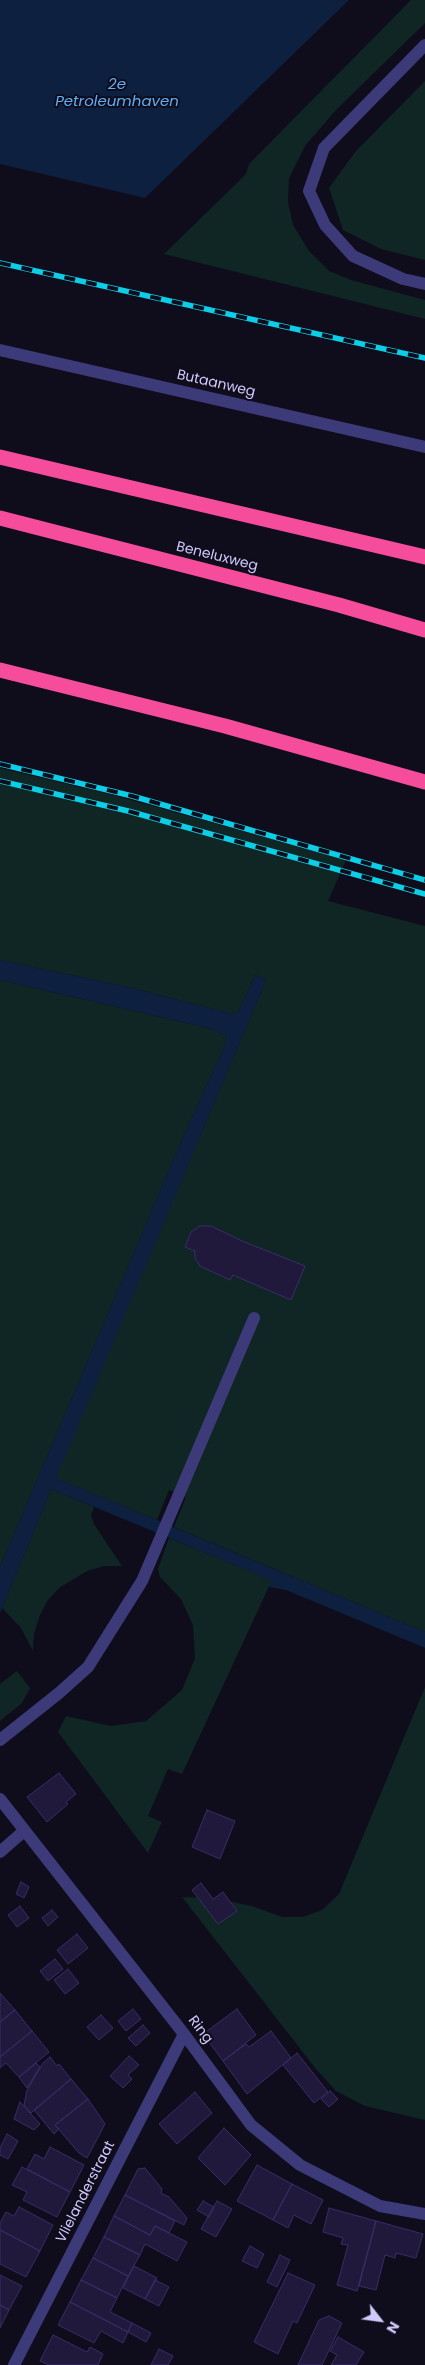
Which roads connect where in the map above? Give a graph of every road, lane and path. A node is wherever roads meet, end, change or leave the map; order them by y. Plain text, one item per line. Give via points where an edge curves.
1 (425, 45) edge
2 (425, 284) edge
3 (0, 350) edge
4 (425, 447) edge
5 (0, 457) edge
6 (0, 518) edge
7 (425, 558) edge
8 (425, 630) edge
9 (0, 670) edge
10 (425, 782) edge
11 (254, 1318) dead end
12 (0, 1740) edge
13 (0, 1799) edge
14 (24, 1831) junction
15 (0, 1852) edge
16 (184, 2034) junction
17 (425, 2214) edge
18 (14, 2365) edge

1 - 2 street via 324,148 309,191 325,225 353,256 403,279
3 - 4 street, Butaanweg
5 - 7 highway
6 - 8 highway, Beneluxweg
9 - 10 highway via 226,726
11 - 12 street via 142,1581 88,1666
13 - 14 street, Ring
14 - 15 street
14 - 16 street, Ring
16 - 17 street, Ring via 251,2125 300,2165 380,2206
16 - 18 street, Vlielanderstraat

